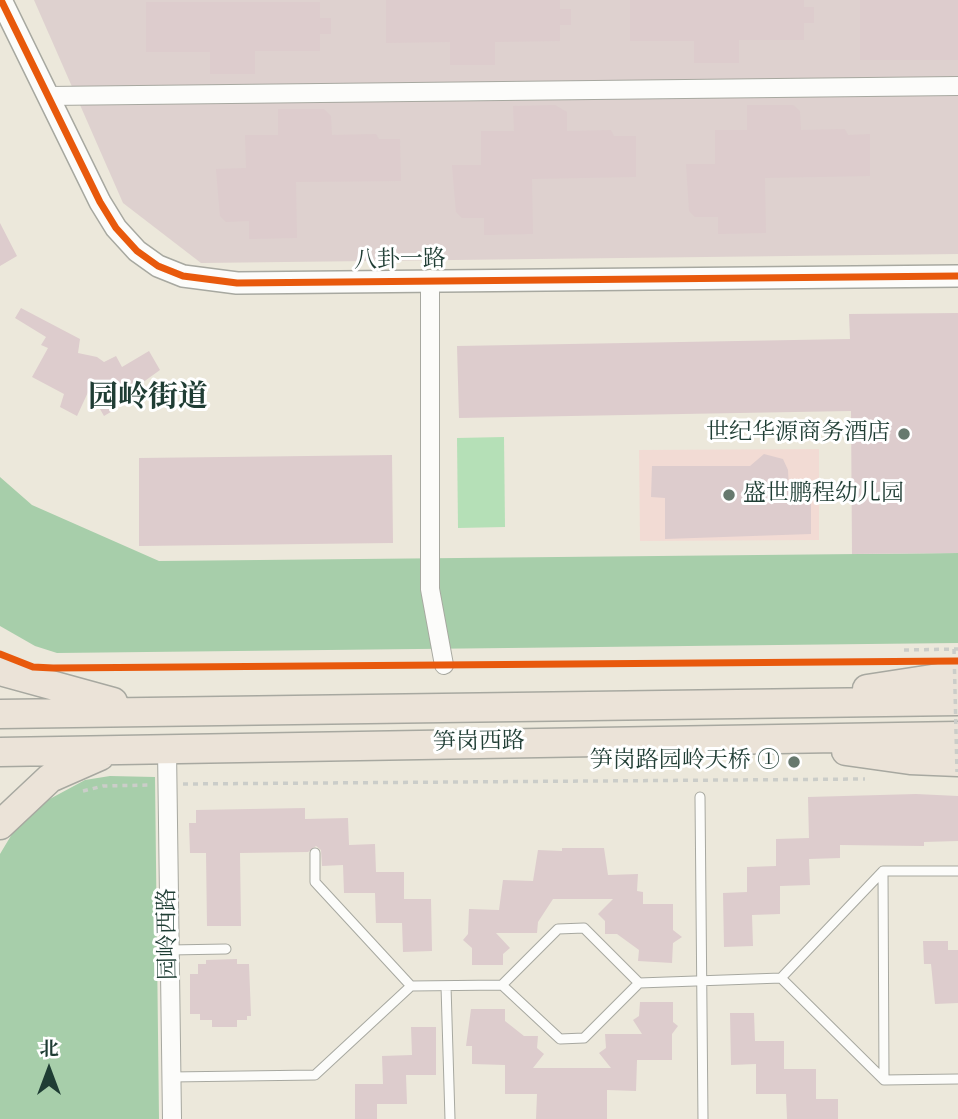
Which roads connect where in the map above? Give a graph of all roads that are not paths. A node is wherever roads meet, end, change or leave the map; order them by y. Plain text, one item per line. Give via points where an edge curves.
1 (1, 0) edge
2 (958, 86) edge
3 (48, 96) junction
4 (958, 276) edge
5 (430, 279) junction
6 (954, 658) edge
7 (445, 665) road end
8 (0, 671) edge
9 (958, 701) edge
10 (798, 702) junction
11 (146, 710) junction
12 (86, 712) junction
13 (0, 714) edge
14 (958, 736) edge
15 (792, 739) junction
16 (167, 749) junction
17 (116, 750) junction
18 (86, 751) junction
19 (0, 752) edge
20 (957, 767) edge
21 (700, 797) dead end
22 (0, 825) edge
23 (315, 853) dead end
24 (883, 871) junction
25 (958, 871) edge
26 (226, 949) dead end
27 (170, 950) junction
28 (781, 978) junction
29 (702, 981) junction
30 (639, 983) junction
31 (502, 985) junction
32 (411, 986) junction
33 (446, 986) junction
34 (171, 1077) junction
35 (958, 1079) edge
36 (884, 1080) junction
37 (172, 1119) edge
38 (450, 1119) edge
39 (704, 1119) edge

1 - 3 street, 八卦一路
2 - 3 street
3 - 5 street, 八卦一路 via 116,228 158,266 209,282
4 - 5 street, 八卦一路
5 - 7 street via 430,589
6 - 10 main road via 917,680
8 - 11 main road
9 - 10 main road, 笋岗西路
10 - 11 main road, 笋岗西路
11 - 12 main road, 笋岗西路
12 - 13 main road, 笋岗西路
12 - 18 main road
14 - 15 main road, 笋岗西路
15 - 16 main road, 笋岗西路
15 - 20 main road
16 - 17 main road, 笋岗西路
16 - 27 street, 园岭西路
17 - 18 main road, 笋岗西路
17 - 22 main road via 50,778
18 - 19 main road, 笋岗西路
21 - 29 lane
23 - 32 lane via 315,882
24 - 25 lane
24 - 28 lane
24 - 36 lane
26 - 27 lane
27 - 34 street, 园岭西路
28 - 29 lane
28 - 36 lane
29 - 30 lane
29 - 39 lane
30 - 31 lane via 584,1038 560,1039
30 - 31 lane via 584,928 558,929
31 - 33 lane
32 - 33 lane
32 - 34 lane via 315,1074
33 - 38 lane
34 - 37 street, 园岭西路
35 - 36 lane

